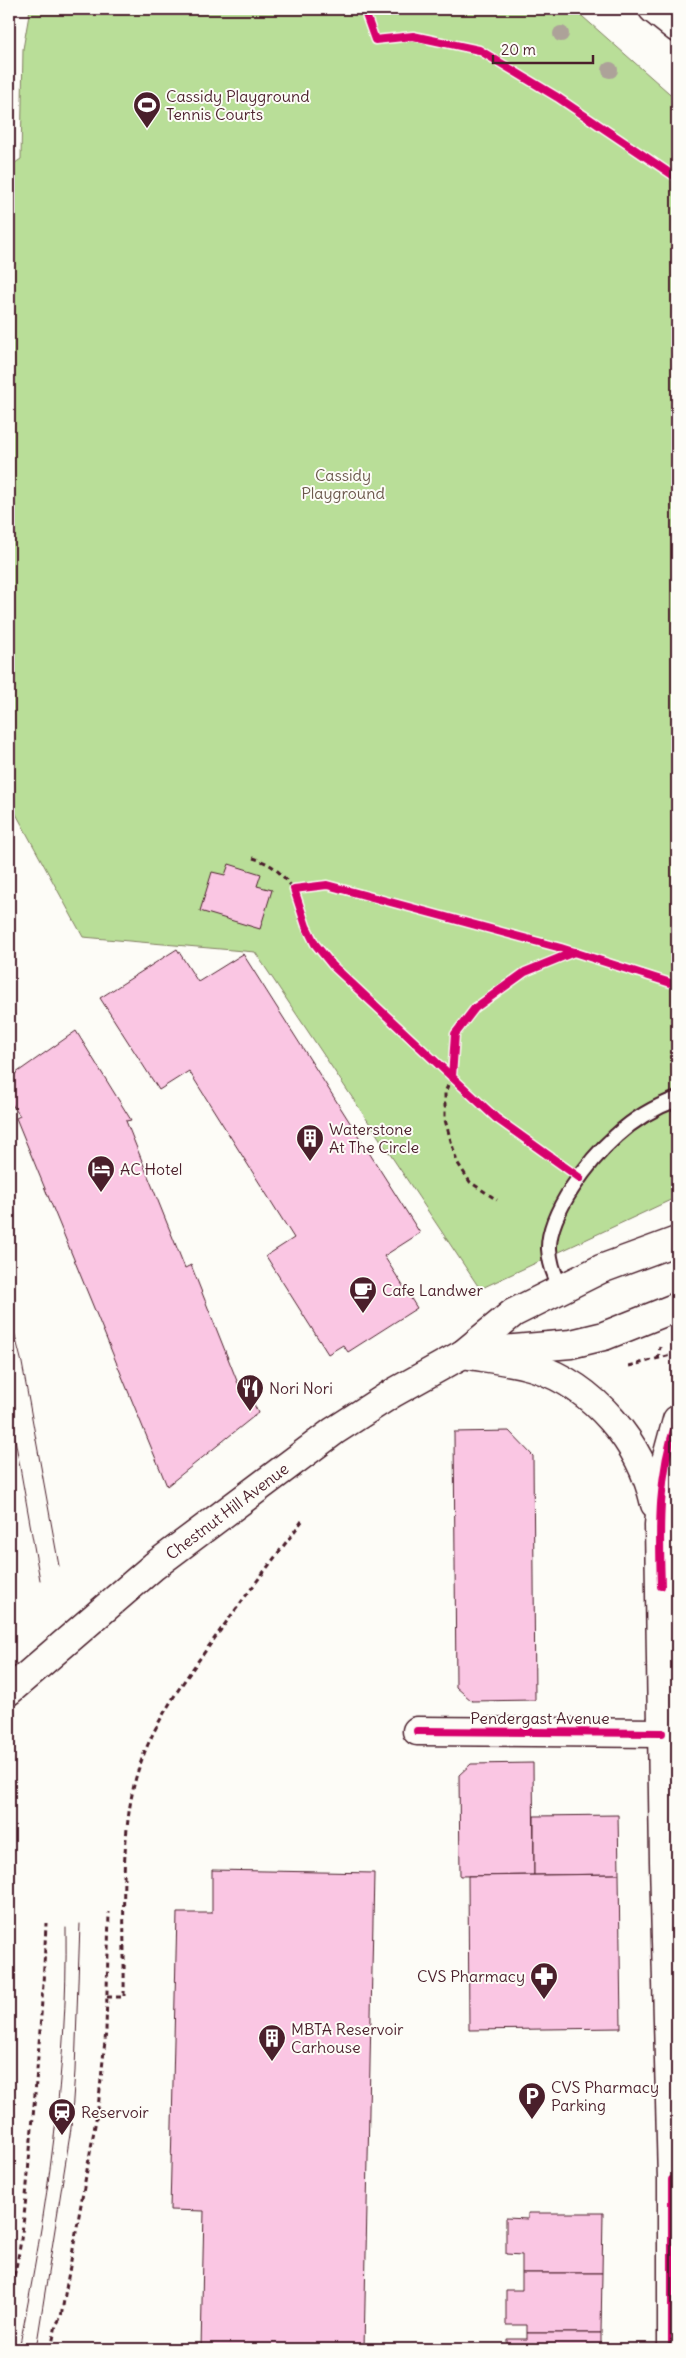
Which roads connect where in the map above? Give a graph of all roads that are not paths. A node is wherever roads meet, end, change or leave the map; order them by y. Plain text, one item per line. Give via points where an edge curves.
1 (653, 9) edge
2 (677, 28) edge
3 (677, 1099) edge
4 (677, 1241) edge
5 (562, 1288) junction
6 (677, 1307) edge
7 (462, 1354) junction
8 (677, 1420) edge
9 (659, 1525) junction
10 (9, 1691) edge
11 (417, 1731) dead end
12 (662, 1733) junction
13 (674, 2180) edge
14 (672, 2349) edge

1 - 2 main road
3 - 5 lane via 640,1118 615,1136 564,1201 549,1248 550,1263
4 - 5 main road, Chestnut Hill Avenue
5 - 7 main road, Chestnut Hill Avenue via 514,1313
6 - 7 main road, Chestnut Hill Avenue via 604,1336 571,1344
7 - 9 main road via 534,1367 574,1388 607,1413 641,1460 653,1492
7 - 10 main road, Chestnut Hill Avenue via 334,1431 230,1508 154,1566
8 - 9 main road via 664,1468
9 - 12 main road
11 - 12 main road, Pendergast Avenue
12 - 13 main road
13 - 14 main road

